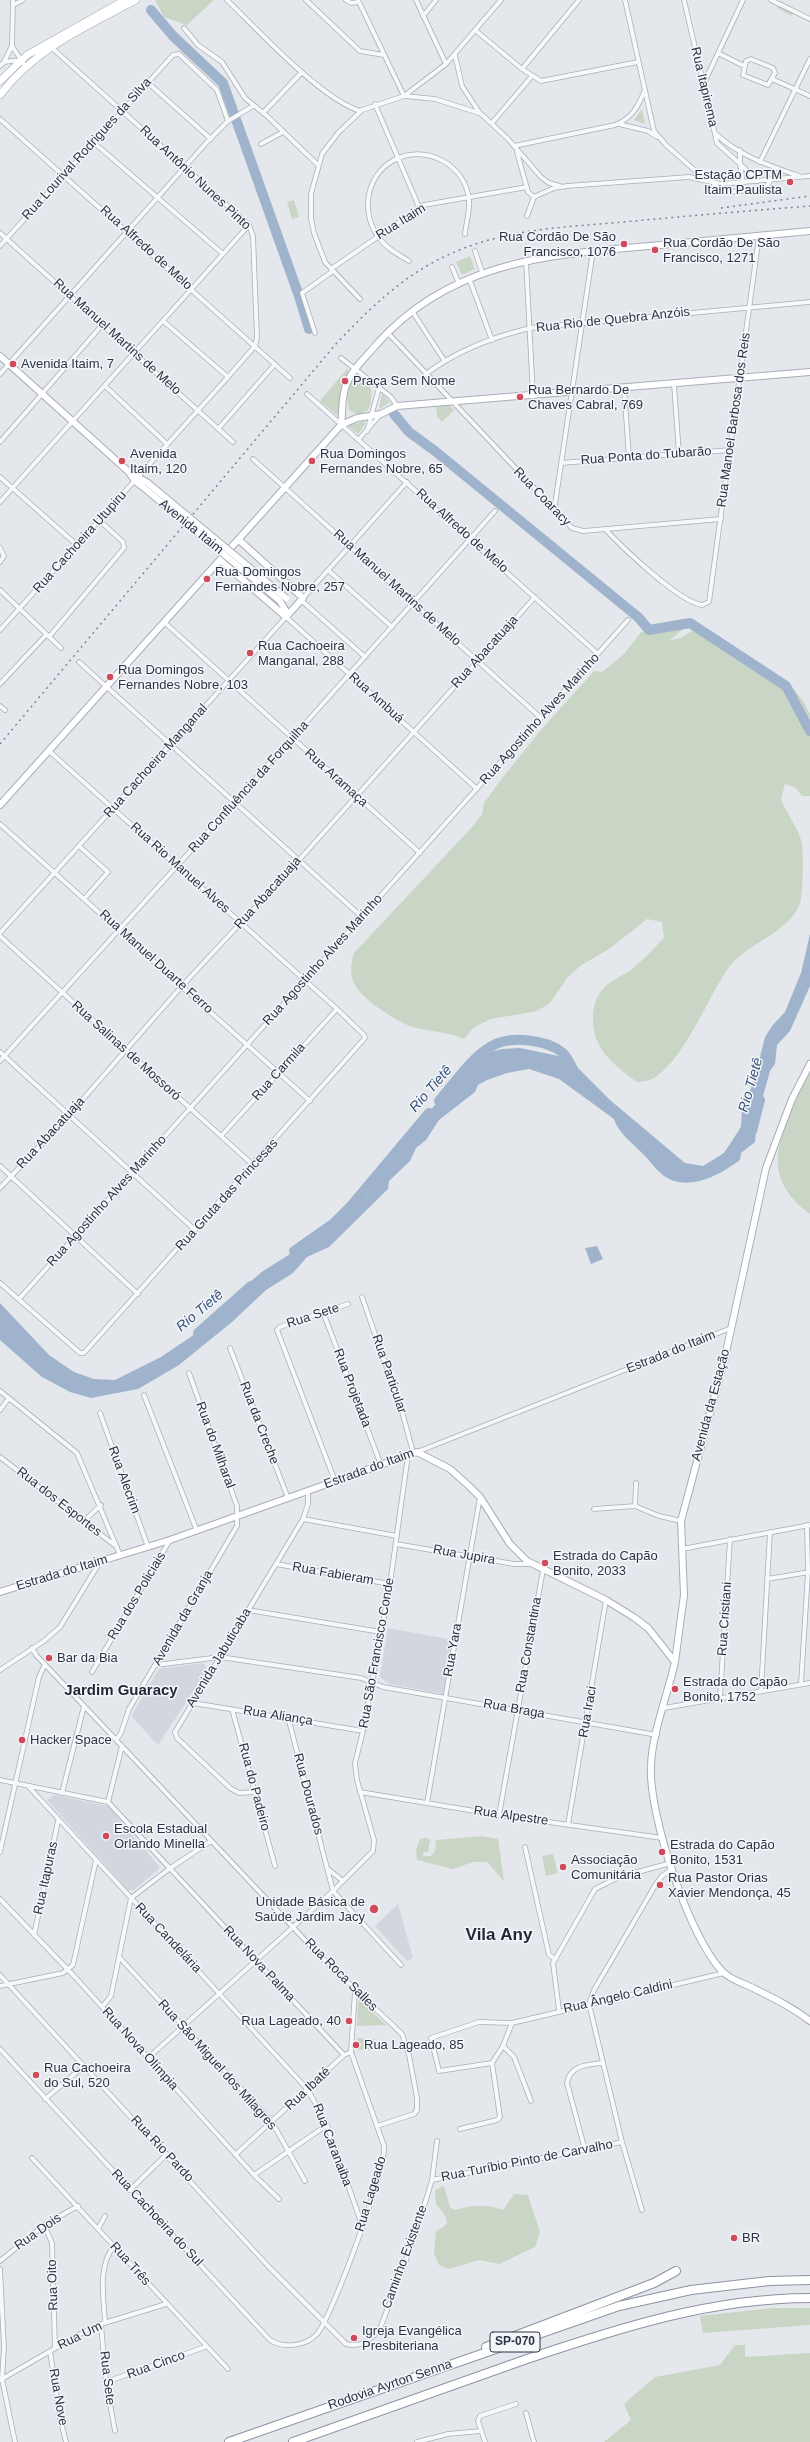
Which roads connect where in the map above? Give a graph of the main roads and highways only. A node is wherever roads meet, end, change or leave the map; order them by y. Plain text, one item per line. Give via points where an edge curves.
1 (125, 0) edge
2 (136, 0) edge
3 (22, 63) junction
4 (0, 81) edge
5 (0, 95) edge
6 (676, 2271) dead end
7 (810, 2280) edge
8 (810, 2298) edge
9 (454, 2364) junction
10 (229, 2442) edge
11 (293, 2442) edge

1 - 3 main road via 55,38
2 - 3 main road
3 - 4 main road
3 - 5 main road
6 - 9 highway via 654,2283 531,2328
7 - 9 highway, Rodovia Ayrton Senna / SP-070 via 734,2284 652,2298 619,2306
8 - 11 highway, Rodovia Ayrton Senna / SP-070 via 750,2301 675,2313 638,2323 440,2388
9 - 10 highway, Rodovia Ayrton Senna / SP-070

